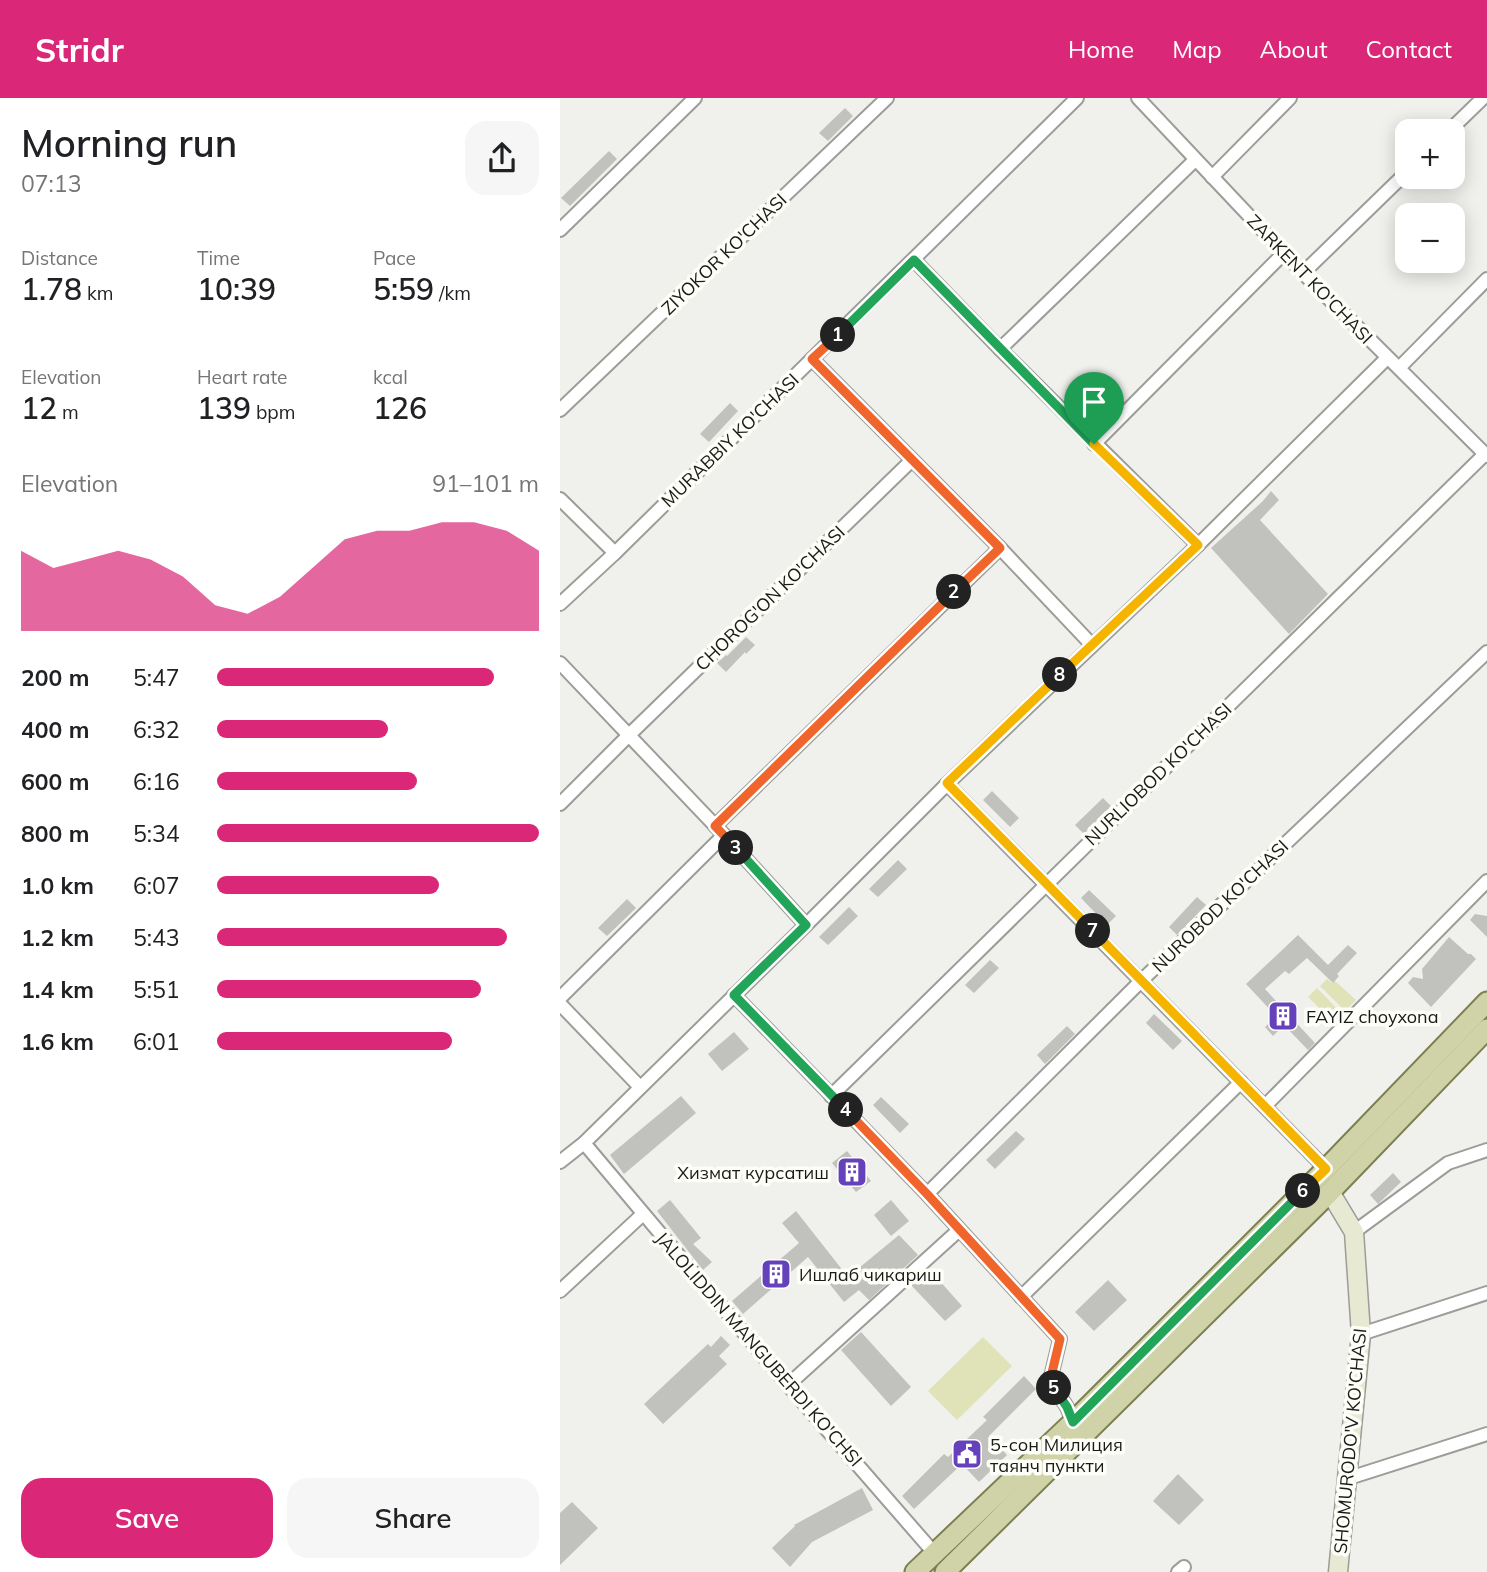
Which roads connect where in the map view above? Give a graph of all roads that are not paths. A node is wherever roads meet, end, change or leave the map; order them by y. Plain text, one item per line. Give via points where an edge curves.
1 (695, 98) edge
2 (887, 98) edge
3 (1077, 98) edge
4 (1138, 98) edge
5 (1290, 98) edge
6 (1483, 98) edge
7 (1461, 119) edge
8 (1195, 160) junction
9 (1212, 177) junction
10 (1395, 184) edge
11 (560, 230) edge
12 (1284, 253) junction
13 (914, 260) junction
14 (1303, 273) junction
15 (1487, 279) edge
16 (1000, 349) junction
17 (1387, 358) junction
18 (812, 359) junction
19 (1399, 368) junction
20 (560, 410) edge
21 (1094, 444) junction
22 (1486, 455) edge
23 (912, 460) junction
24 (560, 499) edge
25 (1198, 545) junction
26 (1000, 548) junction
27 (615, 553) junction
28 (560, 604) edge
29 (1092, 645) junction
30 (1487, 652) edge
31 (560, 663) edge
32 (628, 736) junction
33 (947, 783) junction
34 (560, 804) edge
35 (719, 830) junction
36 (1487, 881) edge
37 (1045, 884) junction
38 (806, 925) junction
39 (1142, 980) junction
40 (734, 995) junction
41 (560, 998) edge
42 (1487, 1002) edge
43 (560, 1004) edge
44 (1487, 1029) edge
45 (1241, 1082) junction
46 (640, 1087) junction
47 (831, 1096) junction
48 (1265, 1107) junction
49 (584, 1143) junction
50 (1487, 1150) edge
51 (560, 1162) edge
52 (1326, 1169) junction
53 (1330, 1192) junction
54 (927, 1194) junction
55 (643, 1214) junction
56 (959, 1230) junction
57 (1354, 1232) junction
58 (560, 1291) edge
59 (1487, 1293) edge
60 (1021, 1297) junction
61 (1361, 1334) junction
62 (788, 1385) junction
63 (1073, 1422) junction
64 (1487, 1434) edge
65 (1346, 1479) junction
66 (935, 1553) junction
67 (915, 1572) edge
68 (945, 1572) edge
69 (1338, 1572) edge

1 - 11 street
2 - 20 street, ZIYOKOR KO'CHASI
3 - 13 street, MURABBIY KO'CHASI
4 - 8 street, ZARKENT KO'CHASI
5 - 9 street
6 - 7 street
8 - 9 street, ZARKENT KO'CHASI
8 - 16 street
9 - 12 street, ZARKENT KO'CHASI
10 - 14 street
12 - 14 street, ZARKENT KO'CHASI
12 - 21 street
13 - 16 street
13 - 18 street, MURABBIY KO'CHASI
14 - 17 street, ZARKENT KO'CHASI
15 - 19 street
16 - 21 street
17 - 19 street, ZARKENT KO'CHASI
17 - 25 street
18 - 23 street
18 - 27 street, MURABBIY KO'CHASI
19 - 22 street, ZARKENT KO'CHASI
21 - 25 street
22 - 37 street, NURLIOBOD KO'CHASI
23 - 26 street
23 - 32 street, CHOROG'ON KO'CHASI
24 - 27 street
25 - 29 street
26 - 29 street
26 - 35 street
27 - 28 street, MURABBIY KO'CHASI
29 - 33 street
30 - 39 street, NUROBOD KO'CHASI
31 - 32 street
32 - 34 street, CHOROG'ON KO'CHASI
32 - 35 street
33 - 37 street
33 - 38 street
35 - 38 street
35 - 41 street
36 - 48 street
37 - 39 street
37 - 47 street, NURLIOBOD KO'CHASI
38 - 40 street
39 - 45 street
39 - 54 street, NUROBOD KO'CHASI
40 - 46 street
40 - 47 street
42 - 52 main road
43 - 46 street
44 - 53 main road
45 - 48 street
45 - 60 street
46 - 49 street
47 - 54 street
48 - 52 street
49 - 51 street
49 - 55 street, JALOLIDDIN MANGUBERDI KO'CHSI
50 - 57 street via 1448,1163
52 - 63 main road
53 - 57 street, SHOMURODO'V KO'CHASI
53 - 68 main road
54 - 56 street
55 - 58 street, JALOLIDDIN MANGUBERDI KO'CHSI
55 - 62 street, JALOLIDDIN MANGUBERDI KO'CHSI
56 - 60 street
56 - 62 street
57 - 61 street, SHOMURODO'V KO'CHASI
59 - 61 street
60 - 63 street via 1060,1339 1050,1381
61 - 65 street, SHOMURODO'V KO'CHASI
62 - 66 street, JALOLIDDIN MANGUBERDI KO'CHSI
63 - 66 main road
64 - 65 street
65 - 69 street, SHOMURODO'V KO'CHASI
66 - 67 main road

